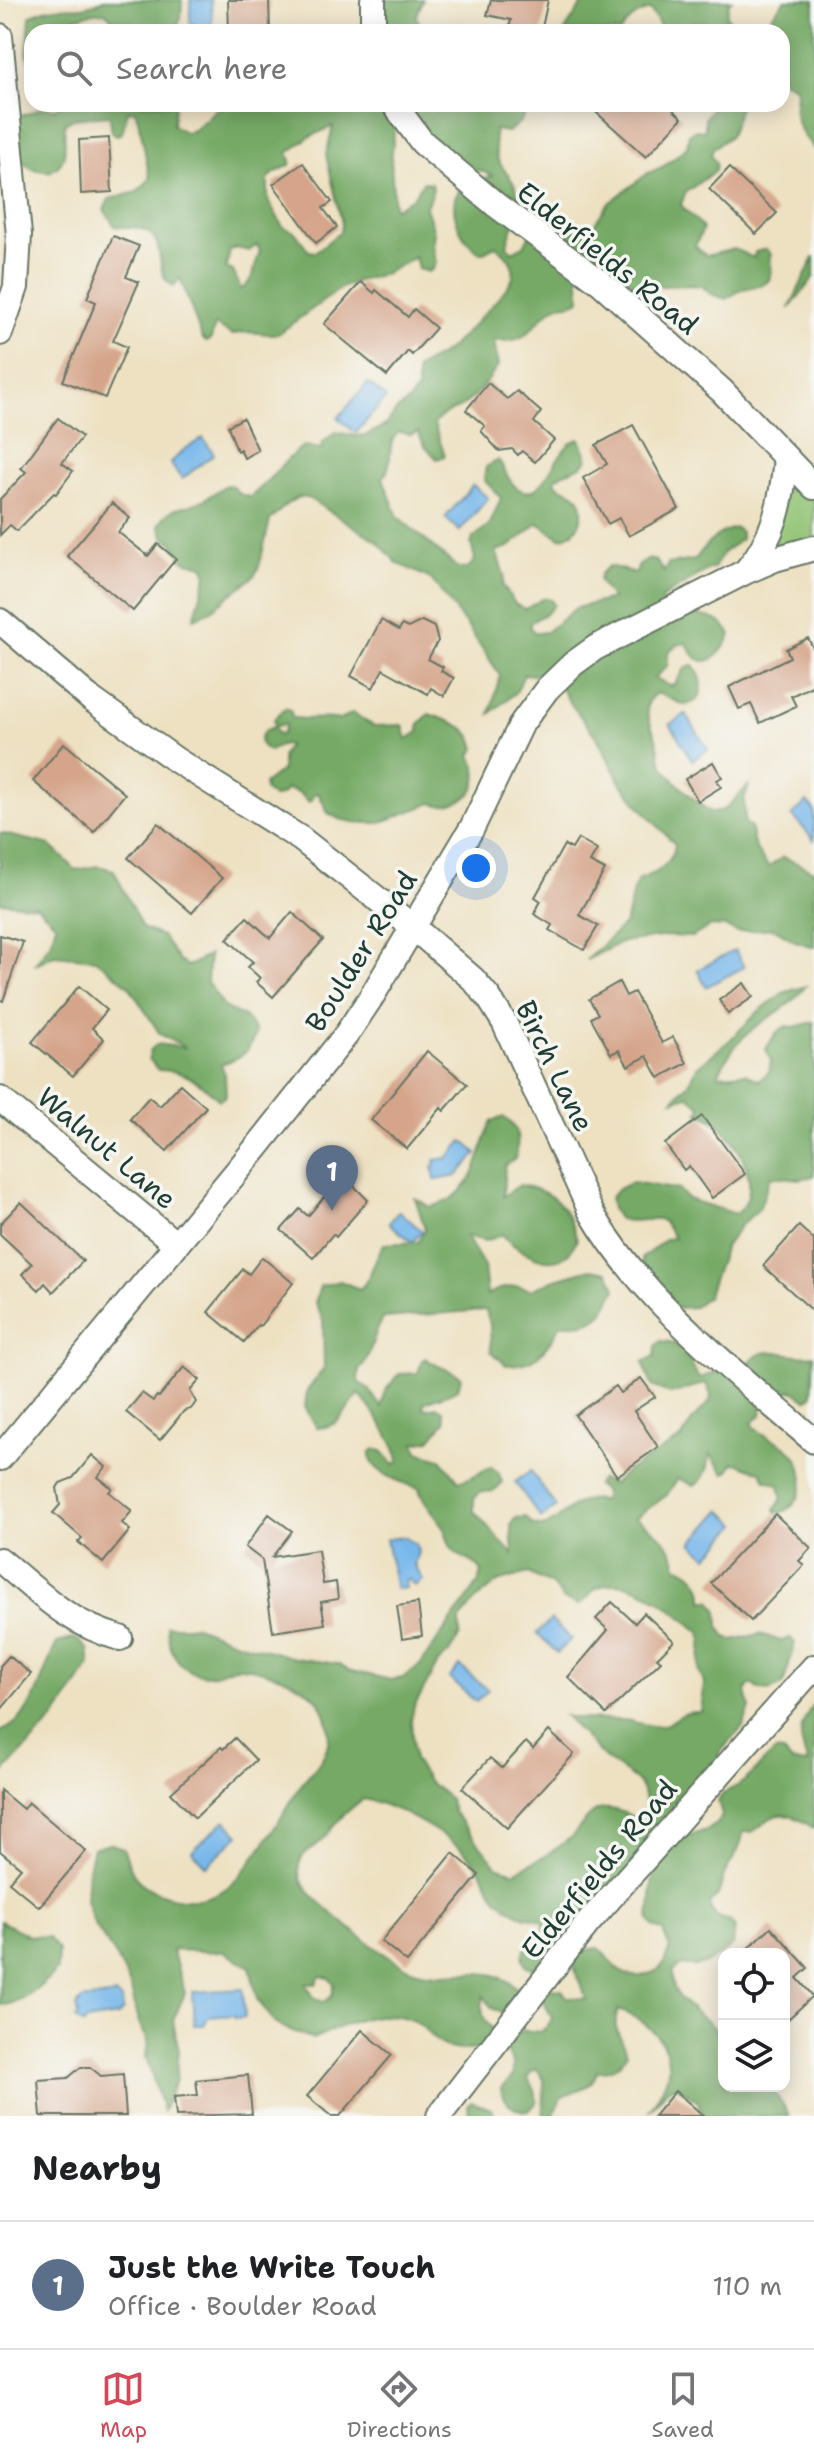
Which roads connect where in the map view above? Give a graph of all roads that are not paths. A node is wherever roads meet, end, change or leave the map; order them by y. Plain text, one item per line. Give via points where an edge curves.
1 (373, 0) edge
2 (373, 24) edge
3 (0, 36) edge
4 (400, 112) edge
5 (0, 333) edge
6 (786, 458) junction
7 (814, 487) edge
8 (814, 548) edge
9 (745, 572) junction
10 (0, 621) edge
11 (413, 927) junction
12 (0, 1099) edge
13 (176, 1244) junction
14 (814, 1441) edge
15 (0, 1458) edge
16 (0, 1560) edge
17 (120, 1638) dead end
18 (814, 1667) edge
19 (439, 2116) edge

1 - 2 street
3 - 5 street via 19,235 16,287
4 - 6 street, Elderfields Road via 422,142 600,282 722,391
6 - 7 street, Elderfields Road
6 - 9 street via 773,530
8 - 9 street, Boulder Road
9 - 11 street, Boulder Road via 595,648 547,689 522,723 472,828
10 - 11 street, Birch Lane via 91,699 301,839
11 - 13 street, Boulder Road via 346,1035
11 - 14 street, Birch Lane via 489,998 591,1212 638,1280
12 - 13 street, Walnut Lane
13 - 15 street, Boulder Road
16 - 17 street via 73,1620
18 - 19 street, Elderfields Road via 588,1923

